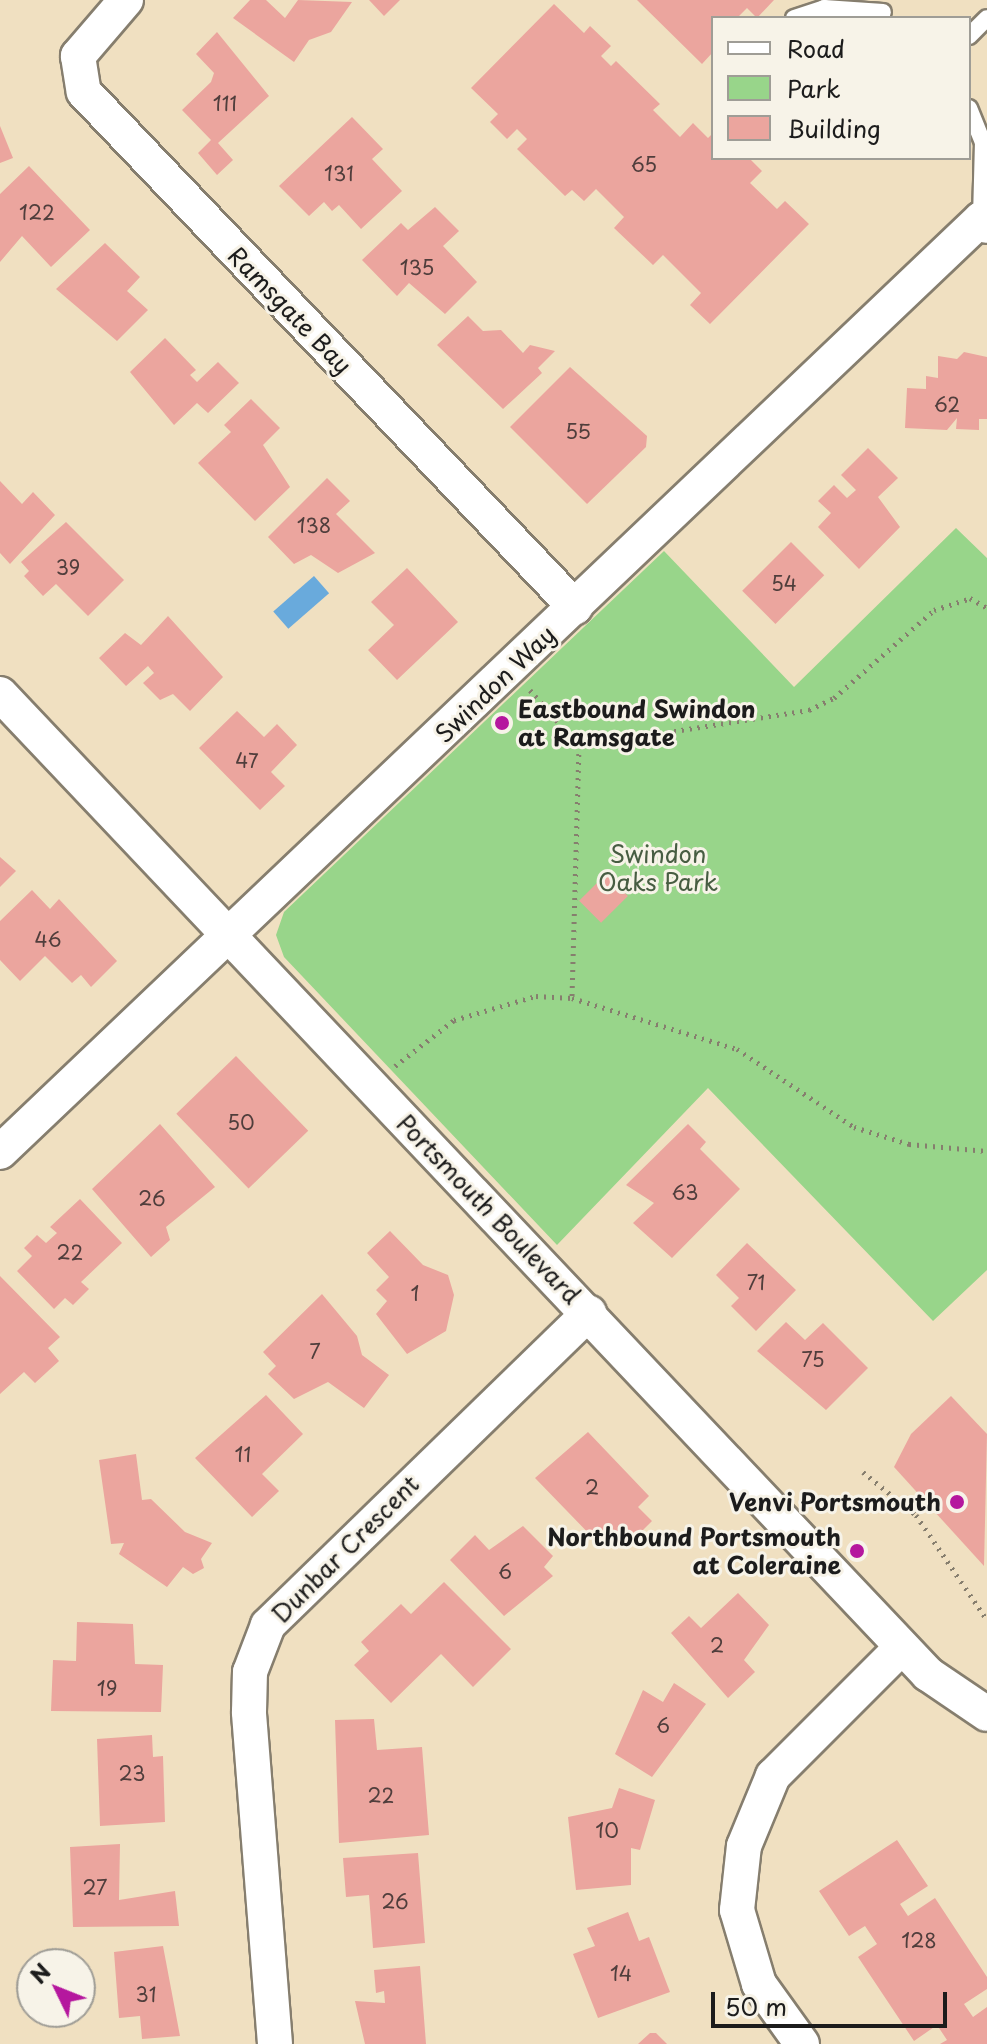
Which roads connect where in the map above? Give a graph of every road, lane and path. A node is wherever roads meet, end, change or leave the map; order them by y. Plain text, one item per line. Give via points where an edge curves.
1 (126, 0) edge
2 (882, 10) edge
3 (800, 16) edge
4 (987, 18) edge
5 (971, 34) edge
6 (971, 113) edge
7 (984, 222) edge
8 (575, 607) junction
9 (987, 608) edge
10 (511, 669) junction
11 (0, 694) edge
12 (579, 746) junction
13 (230, 936) junction
14 (572, 998) junction
15 (373, 1087) junction
16 (987, 1151) edge
17 (0, 1152) edge
18 (589, 1313) junction
19 (863, 1472) dead end
20 (987, 1620) edge
21 (902, 1647) junction
22 (987, 1714) edge
23 (275, 2044) edge
24 (802, 2044) edge

1 - 8 street, Ramsgate Bay via 78,56 84,92
2 - 3 lane via 824,8
4 - 5 lane
6 - 7 lane via 983,142
7 - 8 street, Swindon Way
8 - 10 street, Swindon Way
9 - 12 path via 970,598 934,610 834,698 809,710
10 - 12 path
10 - 13 street, Swindon Way
11 - 13 street, Portsmouth Boulevard
12 - 14 path
13 - 15 street, Portsmouth Boulevard
13 - 17 street, Swindon Way
14 - 15 path via 536,996 454,1020
14 - 16 path via 737,1049 854,1127 909,1144
15 - 18 street, Portsmouth Boulevard
18 - 21 street, Portsmouth Boulevard
18 - 23 street, Dunbar Crescent via 268,1625 250,1672 249,1712
19 - 20 path via 916,1515
21 - 22 street, Portsmouth Boulevard
21 - 24 street via 773,1776 744,1846 737,1910 759,1984

